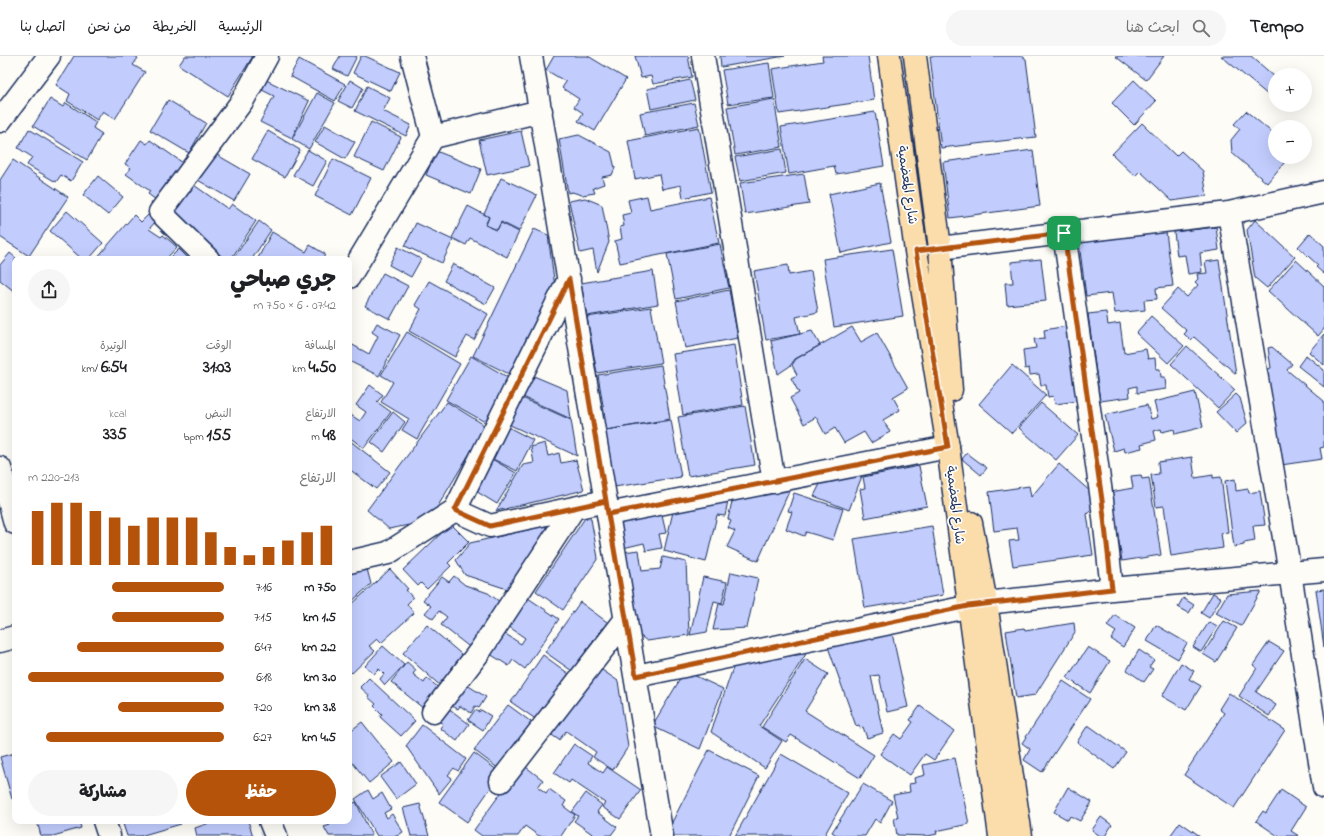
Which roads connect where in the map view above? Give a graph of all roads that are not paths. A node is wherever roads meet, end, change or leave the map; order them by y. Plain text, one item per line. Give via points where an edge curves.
1 (50, 56) edge
2 (267, 56) edge
3 (412, 56) edge
4 (531, 56) edge
5 (703, 56) edge
6 (889, 56) edge
7 (914, 56) edge
8 (541, 111) junction
9 (0, 121) edge
10 (433, 137) junction
11 (1324, 192) edge
12 (1229, 212) junction
13 (1064, 233) junction
14 (940, 248) junction
15 (916, 251) junction
16 (205, 256) edge
17 (352, 272) edge
18 (569, 279) junction
19 (948, 447) junction
20 (0, 468) edge
21 (774, 482) junction
22 (607, 507) junction
23 (574, 508) junction
24 (455, 510) junction
25 (11, 516) edge
26 (352, 561) edge
27 (1324, 570) edge
28 (1290, 573) junction
29 (1112, 589) junction
30 (977, 605) junction
31 (626, 619) junction
32 (12, 638) edge
33 (0, 641) edge
34 (636, 676) junction
35 (433, 712) dead end
36 (501, 781) dead end
37 (1324, 788) edge
38 (105, 824) edge
39 (271, 824) edge
40 (109, 836) edge
41 (276, 836) edge
42 (660, 836) edge
43 (1000, 836) edge
44 (1020, 836) edge

1 - 9 street
2 - 16 street via 243,100 160,212
3 - 10 street
4 - 8 street
5 - 21 street
6 - 15 main road, شارع المعضمية
7 - 14 main road, شارع المعضمية
8 - 10 street
8 - 18 street
10 - 17 street
11 - 12 street
12 - 13 street
12 - 28 street
13 - 14 street
13 - 29 street
14 - 15 main road
14 - 30 main road, شارع المعضمية via 954,427
15 - 19 main road, شارع المعضمية
18 - 22 street
18 - 24 street
19 - 21 street
19 - 30 main road, شارع المعضمية
20 - 25 street
21 - 22 street
22 - 23 street
22 - 31 street
23 - 24 street via 490,526
23 - 35 street via 480,651
24 - 26 street via 388,553
27 - 28 street
28 - 29 street
28 - 37 street
29 - 30 street
30 - 34 street
30 - 43 main road, شارع المعضمية
30 - 44 main road, شارع المعضمية
31 - 34 street
31 - 36 street
32 - 33 street
34 - 42 street
38 - 40 street
39 - 41 street

